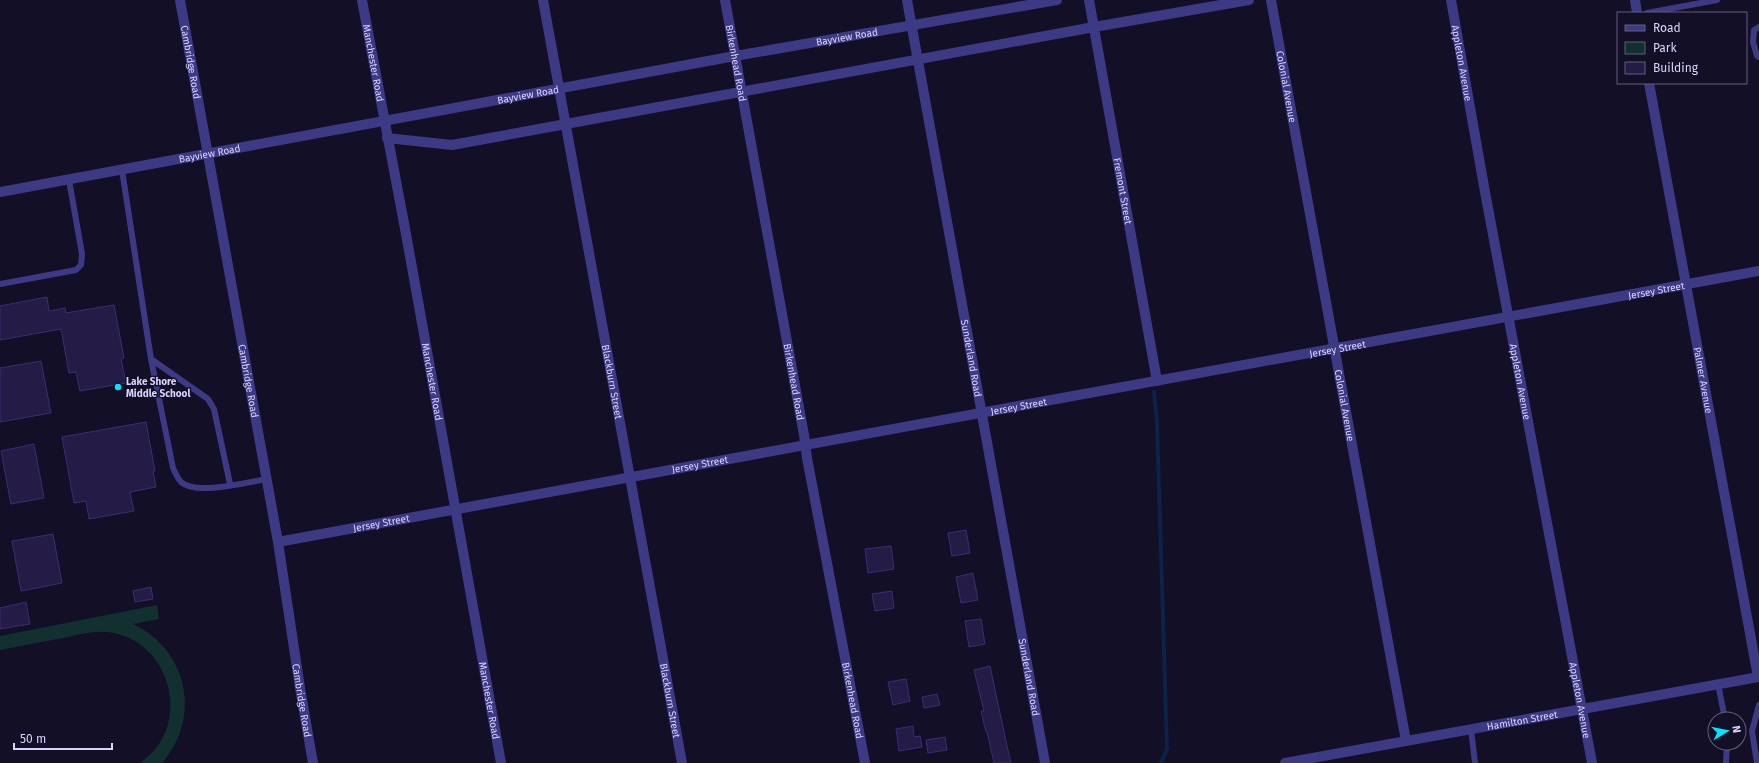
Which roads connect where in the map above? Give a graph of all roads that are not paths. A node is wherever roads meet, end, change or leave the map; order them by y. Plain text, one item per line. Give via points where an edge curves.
1 (180, 0) edge
2 (362, 0) edge
3 (543, 0) edge
4 (725, 0) edge
5 (907, 0) edge
6 (1057, 0) edge
7 (1089, 0) edge
8 (1249, 0) edge
9 (1271, 0) edge
10 (1451, 0) edge
11 (1635, 0) edge
12 (1717, 0) edge
13 (1637, 12) edge
14 (1652, 12) edge
15 (912, 25) junction
16 (1094, 27) junction
17 (1759, 27) edge
18 (735, 56) junction
19 (1759, 57) edge
20 (918, 59) junction
21 (1649, 84) edge
22 (558, 89) junction
23 (742, 91) junction
24 (384, 121) junction
25 (565, 123) junction
26 (387, 138) junction
27 (208, 154) junction
28 (122, 170) junction
29 (69, 180) junction
30 (0, 192) edge
31 (1759, 271) edge
32 (0, 284) edge
33 (1685, 284) junction
34 (1510, 317) junction
35 (1334, 350) junction
36 (151, 359) junction
37 (1157, 381) junction
38 (982, 414) junction
39 (805, 444) junction
40 (630, 477) junction
41 (267, 479) junction
42 (230, 484) junction
43 (455, 508) junction
44 (278, 542) junction
45 (1759, 680) edge
46 (1718, 684) junction
47 (1759, 705) edge
48 (1581, 708) junction
49 (1723, 711) edge
50 (1471, 729) junction
51 (1406, 741) junction
52 (1726, 751) edge
53 (1757, 752) edge
54 (313, 763) edge
55 (501, 763) edge
56 (682, 763) edge
57 (864, 763) edge
58 (1045, 763) edge
59 (1285, 763) edge
60 (1475, 763) edge
61 (1592, 763) edge
62 (1726, 763) edge
63 (1757, 763) edge

1 - 27 street, Cambridge Road
2 - 24 street, Manchester Road
3 - 22 street, Blackburn Street
4 - 18 street, Birkenhead Road
5 - 15 street, Sunderland Road
6 - 15 street, Bayview Road
7 - 16 street, Fremont Street
8 - 16 street
9 - 35 street, Colonial Avenue
10 - 34 street, Appleton Avenue
11 - 13 street
12 - 14 lane
15 - 18 street, Bayview Road
15 - 20 street, Sunderland Road
16 - 20 street
16 - 37 street, Fremont Street
17 - 19 lane via 1754,30 1753,42 1756,56
18 - 22 street, Bayview Road
18 - 23 street, Birkenhead Road
20 - 23 street
20 - 38 street, Sunderland Road
21 - 33 street, Palmer Avenue
22 - 24 street, Bayview Road
22 - 25 street, Blackburn Street
23 - 25 street
23 - 39 street, Birkenhead Road
24 - 26 street, Manchester Road
24 - 27 street, Bayview Road
25 - 26 street via 452,145
25 - 40 street, Blackburn Street
26 - 43 street, Manchester Road
27 - 28 street, Bayview Road
27 - 41 street, Cambridge Road
28 - 29 street, Bayview Road
28 - 36 lane
29 - 30 street, Bayview Road
29 - 32 lane via 82,254 81,265 76,270
31 - 33 street, Jersey Street
33 - 34 street, Jersey Street
33 - 45 street, Palmer Avenue
34 - 35 street, Jersey Street
34 - 48 street, Appleton Avenue
35 - 37 street, Jersey Street
35 - 51 street, Colonial Avenue
36 - 42 lane via 208,399 214,409
36 - 42 lane via 173,468 180,482 191,487 205,488
37 - 38 street, Jersey Street
38 - 39 street, Jersey Street
38 - 58 street, Sunderland Road
39 - 40 street, Jersey Street
39 - 57 street, Birkenhead Road
40 - 43 street, Jersey Street
40 - 56 street, Blackburn Street
41 - 42 lane
41 - 44 street, Cambridge Road
43 - 44 street, Jersey Street
43 - 55 street, Manchester Road
44 - 54 street, Cambridge Road
45 - 46 street, Hamilton Street
46 - 48 street, Hamilton Street
46 - 49 lane
47 - 53 lane via 1752,731
48 - 50 street, Hamilton Street
48 - 61 street, Appleton Avenue
50 - 51 street, Hamilton Street
50 - 60 lane
51 - 59 street, Hamilton Street
52 - 62 lane
53 - 63 lane

